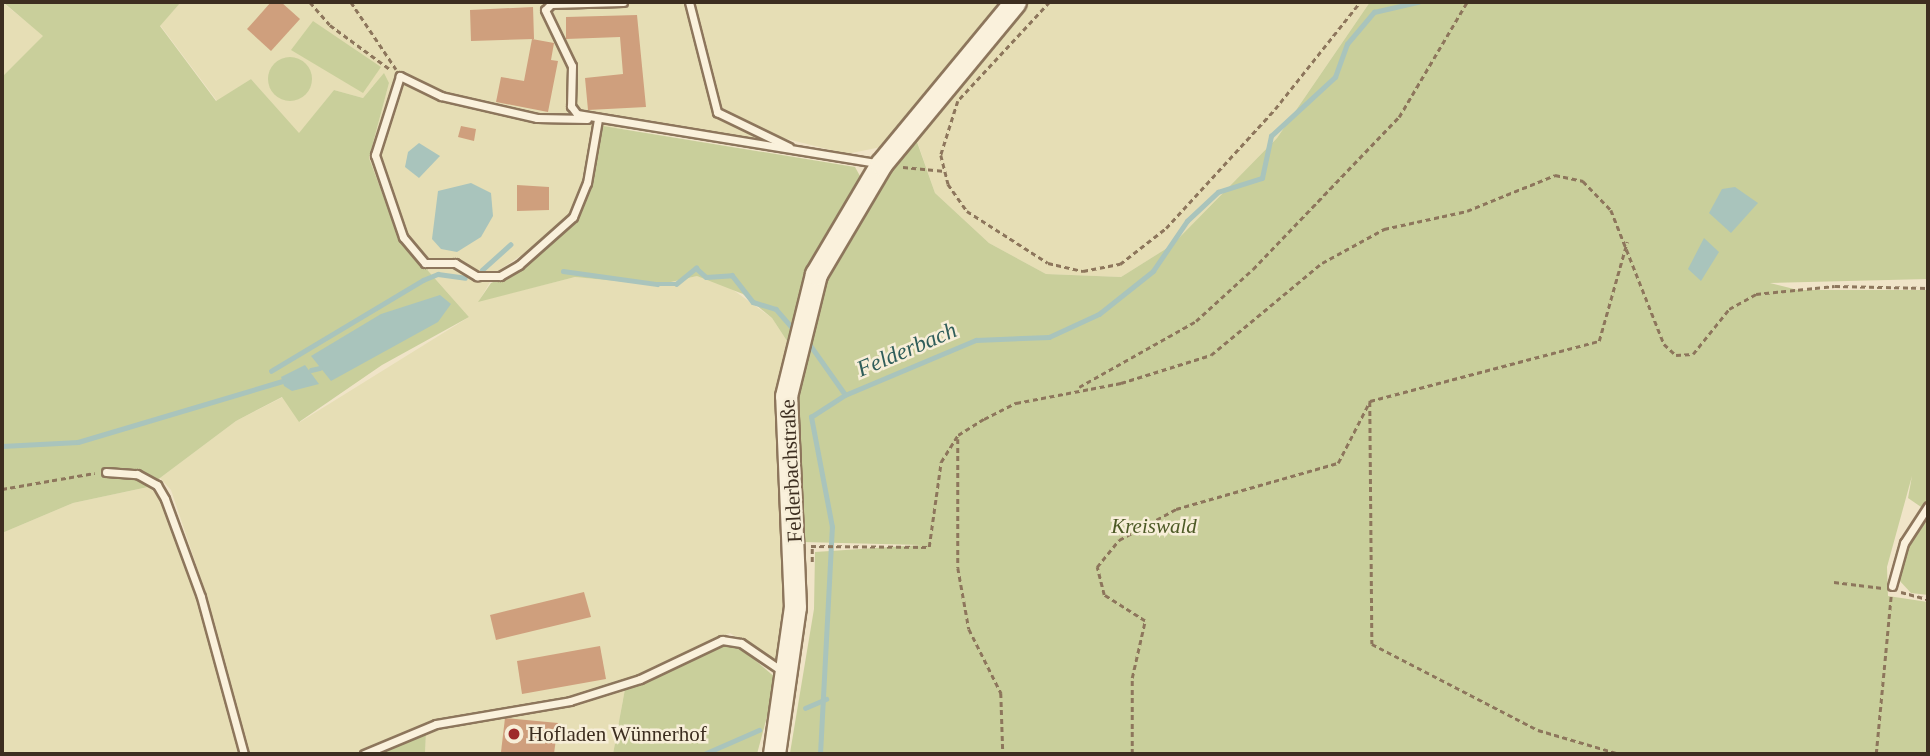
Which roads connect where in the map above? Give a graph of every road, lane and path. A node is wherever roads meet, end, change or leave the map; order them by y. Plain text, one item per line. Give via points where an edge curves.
1 (310, 2) edge
2 (351, 2) edge
3 (623, 2) edge
4 (689, 2) edge
5 (1014, 2) edge
6 (1050, 2) edge
7 (1360, 2) edge
8 (1467, 2) edge
9 (400, 76) junction
10 (587, 118) junction
11 (598, 119) junction
12 (799, 152) junction
13 (881, 164) junction
14 (945, 171) junction
15 (1626, 242) junction
16 (1928, 288) edge
17 (1076, 388) junction
18 (1370, 401) junction
19 (958, 435) junction
20 (106, 472) joint
21 (2, 489) edge
22 (1928, 506) edge
23 (818, 547) dead end
24 (1834, 582) dead end
25 (1892, 586) junction
26 (1928, 599) edge
27 (786, 673) junction
28 (244, 754) edge
29 (364, 754) edge
30 (774, 754) edge
31 (1003, 754) edge
32 (1132, 754) edge
33 (1620, 754) edge
34 (1875, 754) edge

1 - 9 path via 330,25
2 - 9 path
3 - 10 lane via 551,4 545,10 572,66 571,106
4 - 12 lane via 717,112
5 - 13 street, Felderbachstraße
6 - 14 path via 958,101 943,132
7 - 14 path via 1230,160 1166,228 1120,264 1083,271 1048,263 967,211
8 - 17 path via 1399,117 1253,269 1196,321
9 - 10 lane via 441,96 523,115
9 - 11 lane via 375,155 403,237 425,263 455,263 477,276 499,276 519,265 573,217 587,183
10 - 11 lane
11 - 12 lane
12 - 13 lane
13 - 14 path
13 - 27 street, Felderbachstraße via 816,274 795,341 786,396 795,594
15 - 16 path via 1664,344 1676,355 1693,354 1729,309 1756,293 1835,286
15 - 17 path via 1611,210 1583,181 1555,174 1466,211 1384,229 1322,263 1211,355 1121,383
15 - 18 path via 1599,341
17 - 19 path via 1016,403
18 - 32 path via 1338,463 1176,509 1119,540 1097,567 1104,595 1145,621 1132,678
18 - 33 path via 1372,644 1538,730
19 - 23 path via 941,462 929,547
19 - 31 path via 958,568 969,629 1001,693
20 - 21 path
20 - 28 lane via 136,474 157,485 165,499 201,597
22 - 25 lane via 1904,543
24 - 25 path
25 - 26 path
25 - 34 path
27 - 29 lane via 741,643 722,640 639,679 570,701 449,722
27 - 30 street, Felderbachstraße

